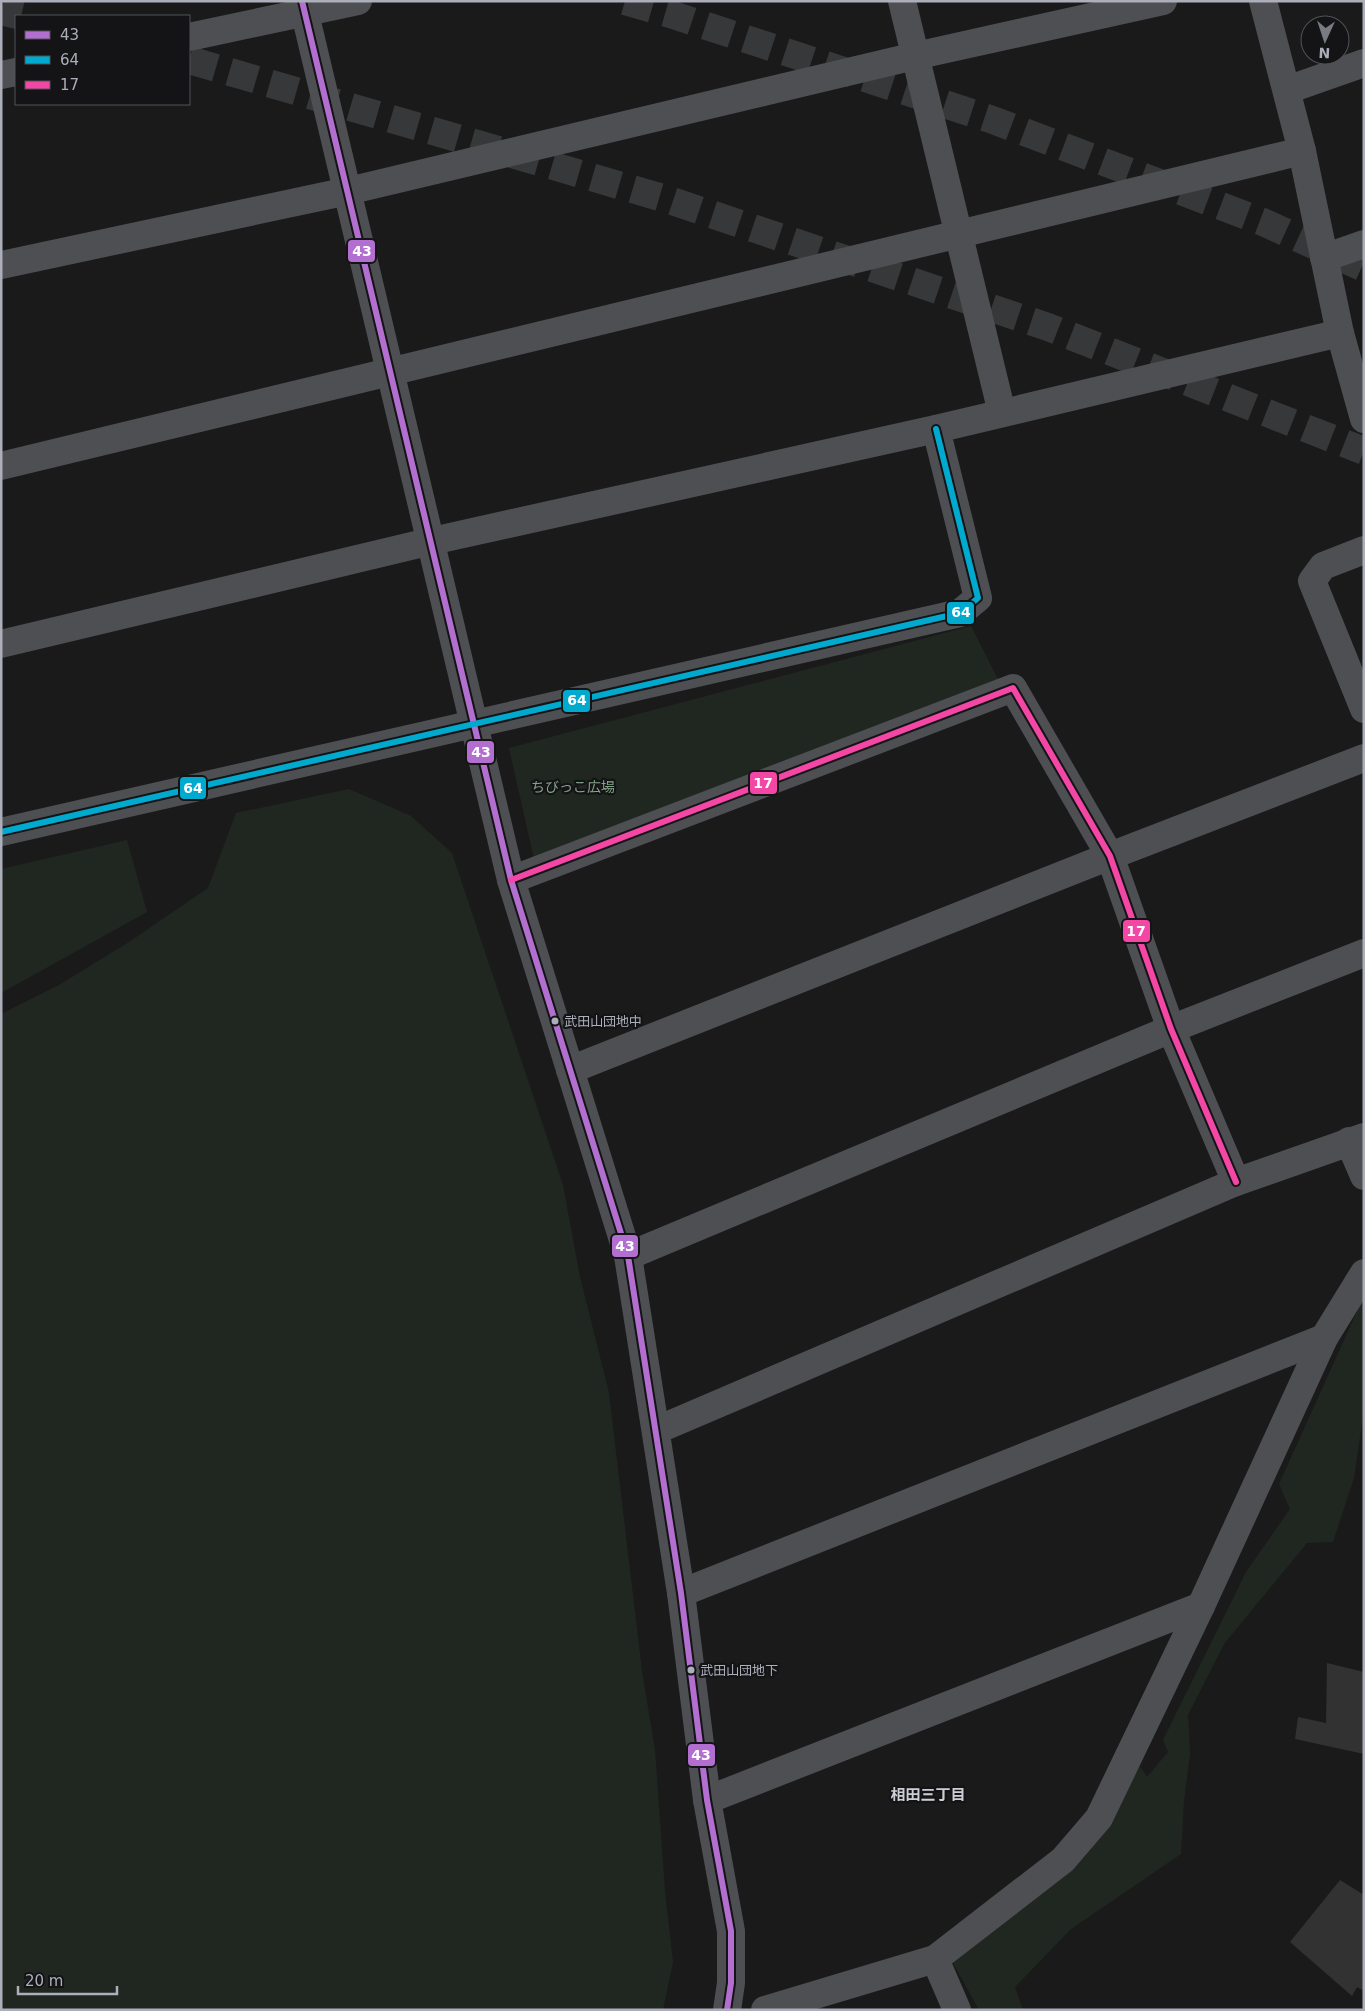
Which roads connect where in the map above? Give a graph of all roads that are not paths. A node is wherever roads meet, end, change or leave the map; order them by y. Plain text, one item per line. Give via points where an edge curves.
1 (358, 1) edge
2 (902, 1) edge
3 (1163, 1) edge
4 (1263, 1) edge
5 (304, 8) edge
6 (190, 37) edge
7 (915, 56) junction
8 (1364, 63) edge
9 (15, 72) edge
10 (1, 75) edge
11 (1287, 90) junction
12 (1302, 151) junction
13 (348, 191) junction
14 (958, 236) junction
15 (1364, 244) edge
16 (1324, 258) junction
17 (1, 265) edge
18 (1340, 333) junction
19 (391, 372) junction
20 (1002, 413) junction
21 (1364, 419) edge
22 (936, 429) junction
23 (1, 466) edge
24 (432, 541) junction
25 (1364, 550) edge
26 (1, 644) edge
27 (1364, 709) edge
28 (475, 725) junction
29 (1364, 758) edge
30 (1, 832) edge
31 (1110, 856) junction
32 (510, 880) junction
33 (1364, 953) edge
34 (1171, 1029) junction
35 (570, 1070) junction
36 (1357, 1139) edge
37 (1364, 1176) edge
38 (1236, 1182) junction
39 (628, 1256) junction
40 (1364, 1273) edge
41 (1324, 1338) junction
42 (657, 1430) junction
43 (681, 1593) junction
44 (1201, 1606) junction
45 (707, 1800) junction
46 (936, 1959) junction
47 (727, 2010) edge
48 (765, 2010) edge
49 (958, 2010) edge

1 - 5 street
2 - 7 street
3 - 7 street
4 - 11 street
5 - 6 street
5 - 13 street
7 - 13 street
7 - 14 street
8 - 11 street
9 - 10 street
11 - 12 street
12 - 14 street
12 - 16 street
13 - 17 street
13 - 19 street
14 - 19 street
14 - 20 street
15 - 16 street
16 - 18 street
18 - 20 street
18 - 21 street
19 - 23 street
19 - 24 street
20 - 22 street
22 - 24 street
22 - 28 street via 978,598 960,613
24 - 26 street
24 - 28 street
25 - 27 street via 1323,566 1312,581
28 - 30 street
28 - 32 street
29 - 31 street
31 - 32 street via 1014,688
31 - 34 street
31 - 35 street
32 - 35 street
33 - 34 street
34 - 38 street
34 - 39 street
35 - 39 street
36 - 37 street
36 - 38 street
38 - 42 street
39 - 42 street
40 - 41 street
41 - 43 street
41 - 44 street
42 - 43 street
43 - 45 street
44 - 45 street
44 - 46 street via 1099,1818 1062,1860
45 - 47 street via 731,1932 731,1983
46 - 48 street
46 - 49 street

